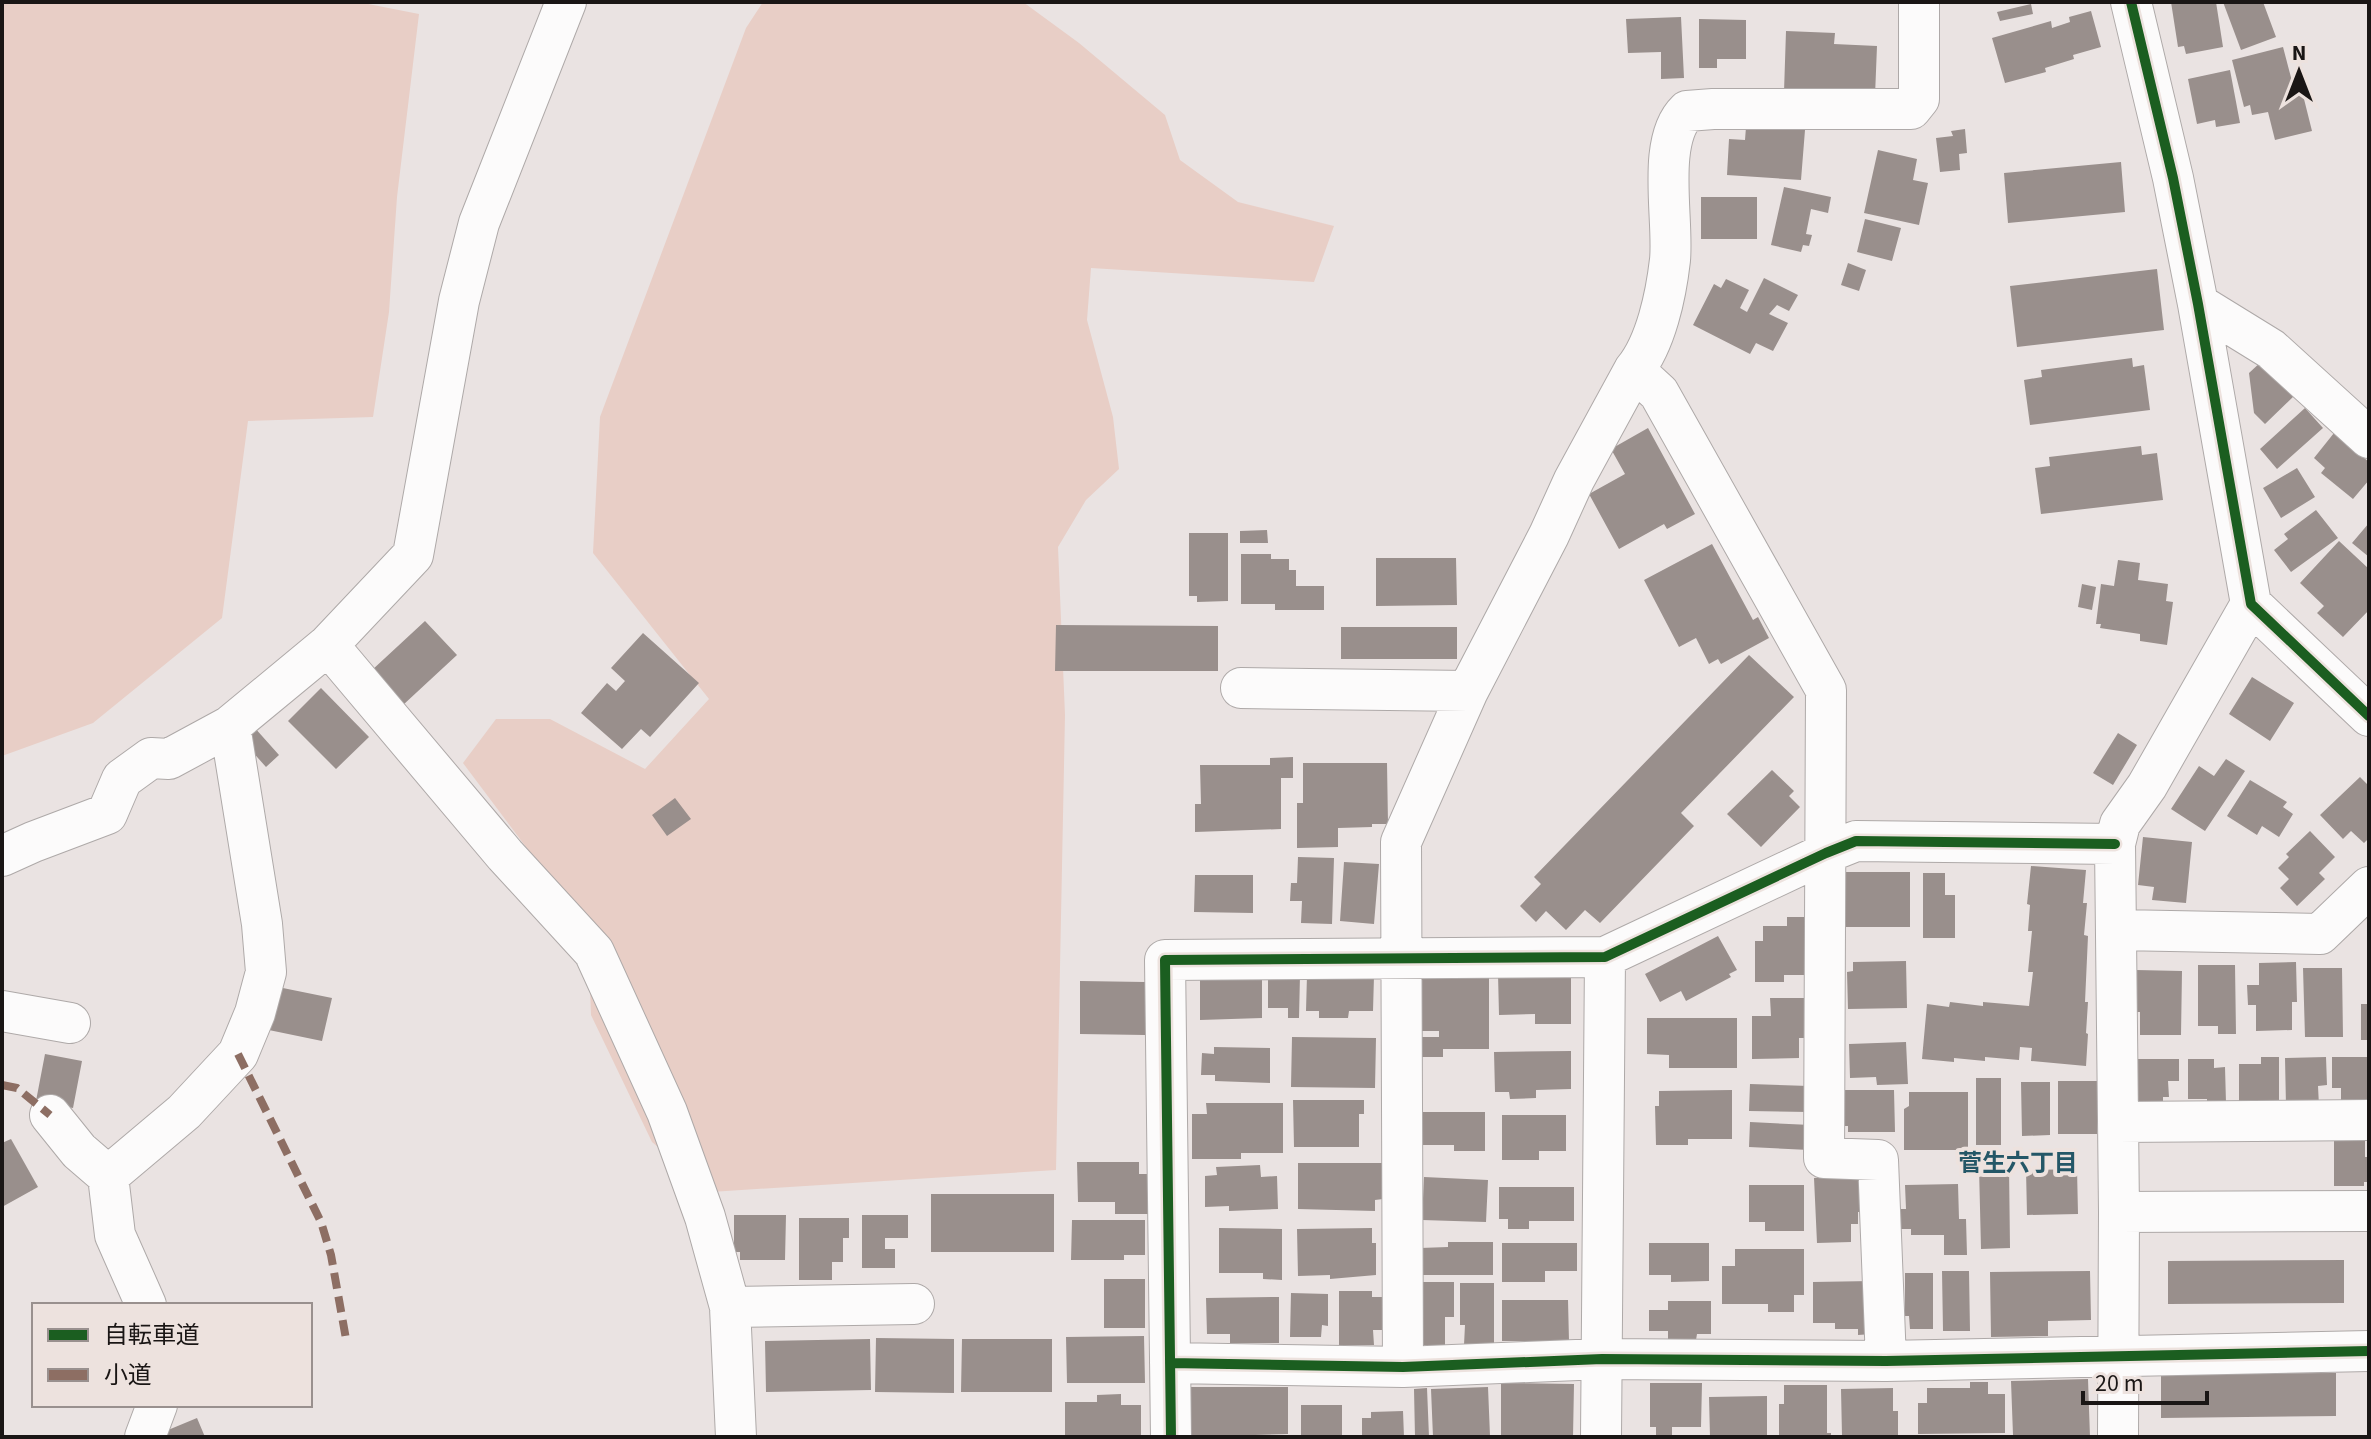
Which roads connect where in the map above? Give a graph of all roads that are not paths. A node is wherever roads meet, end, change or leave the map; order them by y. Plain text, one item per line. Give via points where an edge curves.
1 (566, 2) edge
2 (1919, 2) edge
3 (2131, 2) edge
4 (2198, 304) junction
5 (1634, 370) junction
6 (2369, 438) edge
7 (2251, 604) junction
8 (328, 645) junction
9 (1241, 688) dead end
10 (1468, 691) junction
11 (2369, 716) edge
12 (230, 726) junction
13 (2115, 844) junction
14 (1826, 853) junction
15 (2, 856) edge
16 (2369, 887) edge
17 (2118, 930) junction
18 (1605, 957) junction
19 (1399, 959) junction
20 (2, 1011) edge
21 (70, 1023) dead end
22 (50, 1115) dead end
23 (2369, 1120) edge
24 (2118, 1122) junction
25 (108, 1176) junction
26 (2369, 1211) edge
27 (2119, 1212) junction
28 (145, 1303) edge
29 (914, 1304) dead end
30 (730, 1307) junction
31 (2369, 1351) edge
32 (2118, 1356) junction
33 (1602, 1359) junction
34 (1886, 1361) junction
35 (1170, 1363) junction
36 (1403, 1367) junction
37 (156, 1407) edge
38 (145, 1437) edge
39 (736, 1437) edge
40 (1171, 1437) edge
41 (1601, 1437) edge
42 (2118, 1437) edge

1 - 8 street via 479,223 459,301 413,555
2 - 5 street via 1919,99 1911,109 1713,109 1687,111 1678,120 1671,140 1670,261 1655,331
3 - 4 street
4 - 6 street via 2271,349
4 - 7 street
5 - 10 street
5 - 14 street via 1659,393 1826,690
7 - 11 street
7 - 13 street via 2120,824
8 - 12 street
8 - 30 street via 594,952 667,1112
9 - 10 street
10 - 19 street via 1401,842
12 - 15 street via 169,759 151,758 122,779 107,814
12 - 25 street via 262,924 266,972 255,1013 238,1054 184,1112
13 - 14 street via 1856,841
13 - 17 street
14 - 18 street
14 - 34 street via 1824,1158 1878,1160
16 - 17 street via 2320,934
17 - 24 street
18 - 19 street
18 - 33 street
19 - 35 street via 1165,960
19 - 36 street
20 - 21 street
22 - 25 street
23 - 24 street
24 - 27 street
25 - 28 street via 115,1235
26 - 27 street
27 - 32 street
29 - 30 street
30 - 39 street
31 - 32 street
32 - 34 street
32 - 42 street
33 - 34 street
33 - 36 street
33 - 41 street
35 - 36 street
35 - 40 street
37 - 38 street

